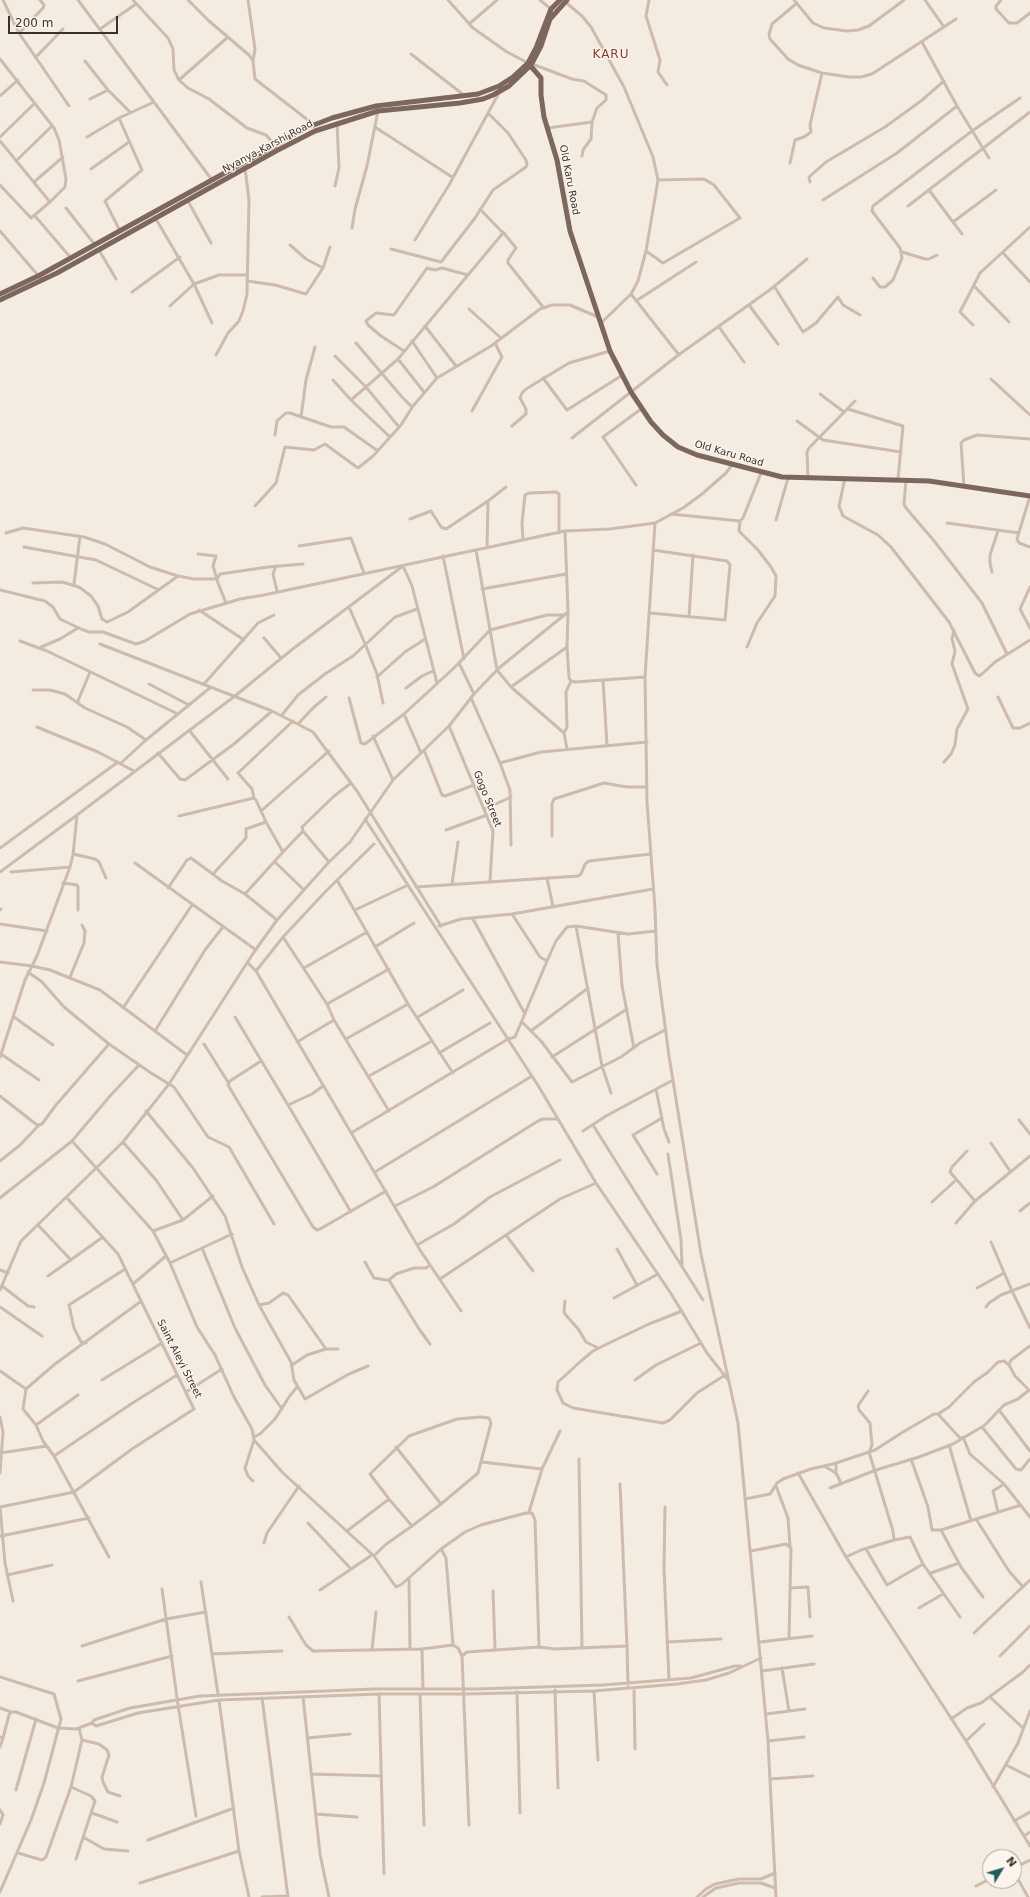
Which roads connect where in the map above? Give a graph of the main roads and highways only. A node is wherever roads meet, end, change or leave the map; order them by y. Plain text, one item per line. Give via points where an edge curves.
1 (564, 0) edge
2 (530, 64) junction
3 (276, 148) junction
4 (41, 278) junction
5 (0, 294) edge
6 (0, 300) edge
7 (1030, 496) edge

1 - 2 main road, Nyanya-Karshi Road via 550,19 541,46
1 - 2 main road, Nyanya-Karshi Road via 551,9
2 - 3 main road, Nyanya-Karshi Road via 499,86 478,94 376,106 356,111 314,125
2 - 3 main road, Nyanya-Karshi Road via 516,80 500,92 483,99 378,111 337,123
2 - 7 main road, Old Karu Road via 541,78 541,95 557,160 570,231 610,351 621,376 641,409 663,435 678,447 690,452 761,473 788,478 898,479
3 - 4 main road, Nyanya-Karshi Road via 212,180 71,258
3 - 4 main road, Nyanya-Karshi Road via 156,219
4 - 5 main road, Nyanya-Karshi Road
4 - 6 main road, Nyanya-Karshi Road

